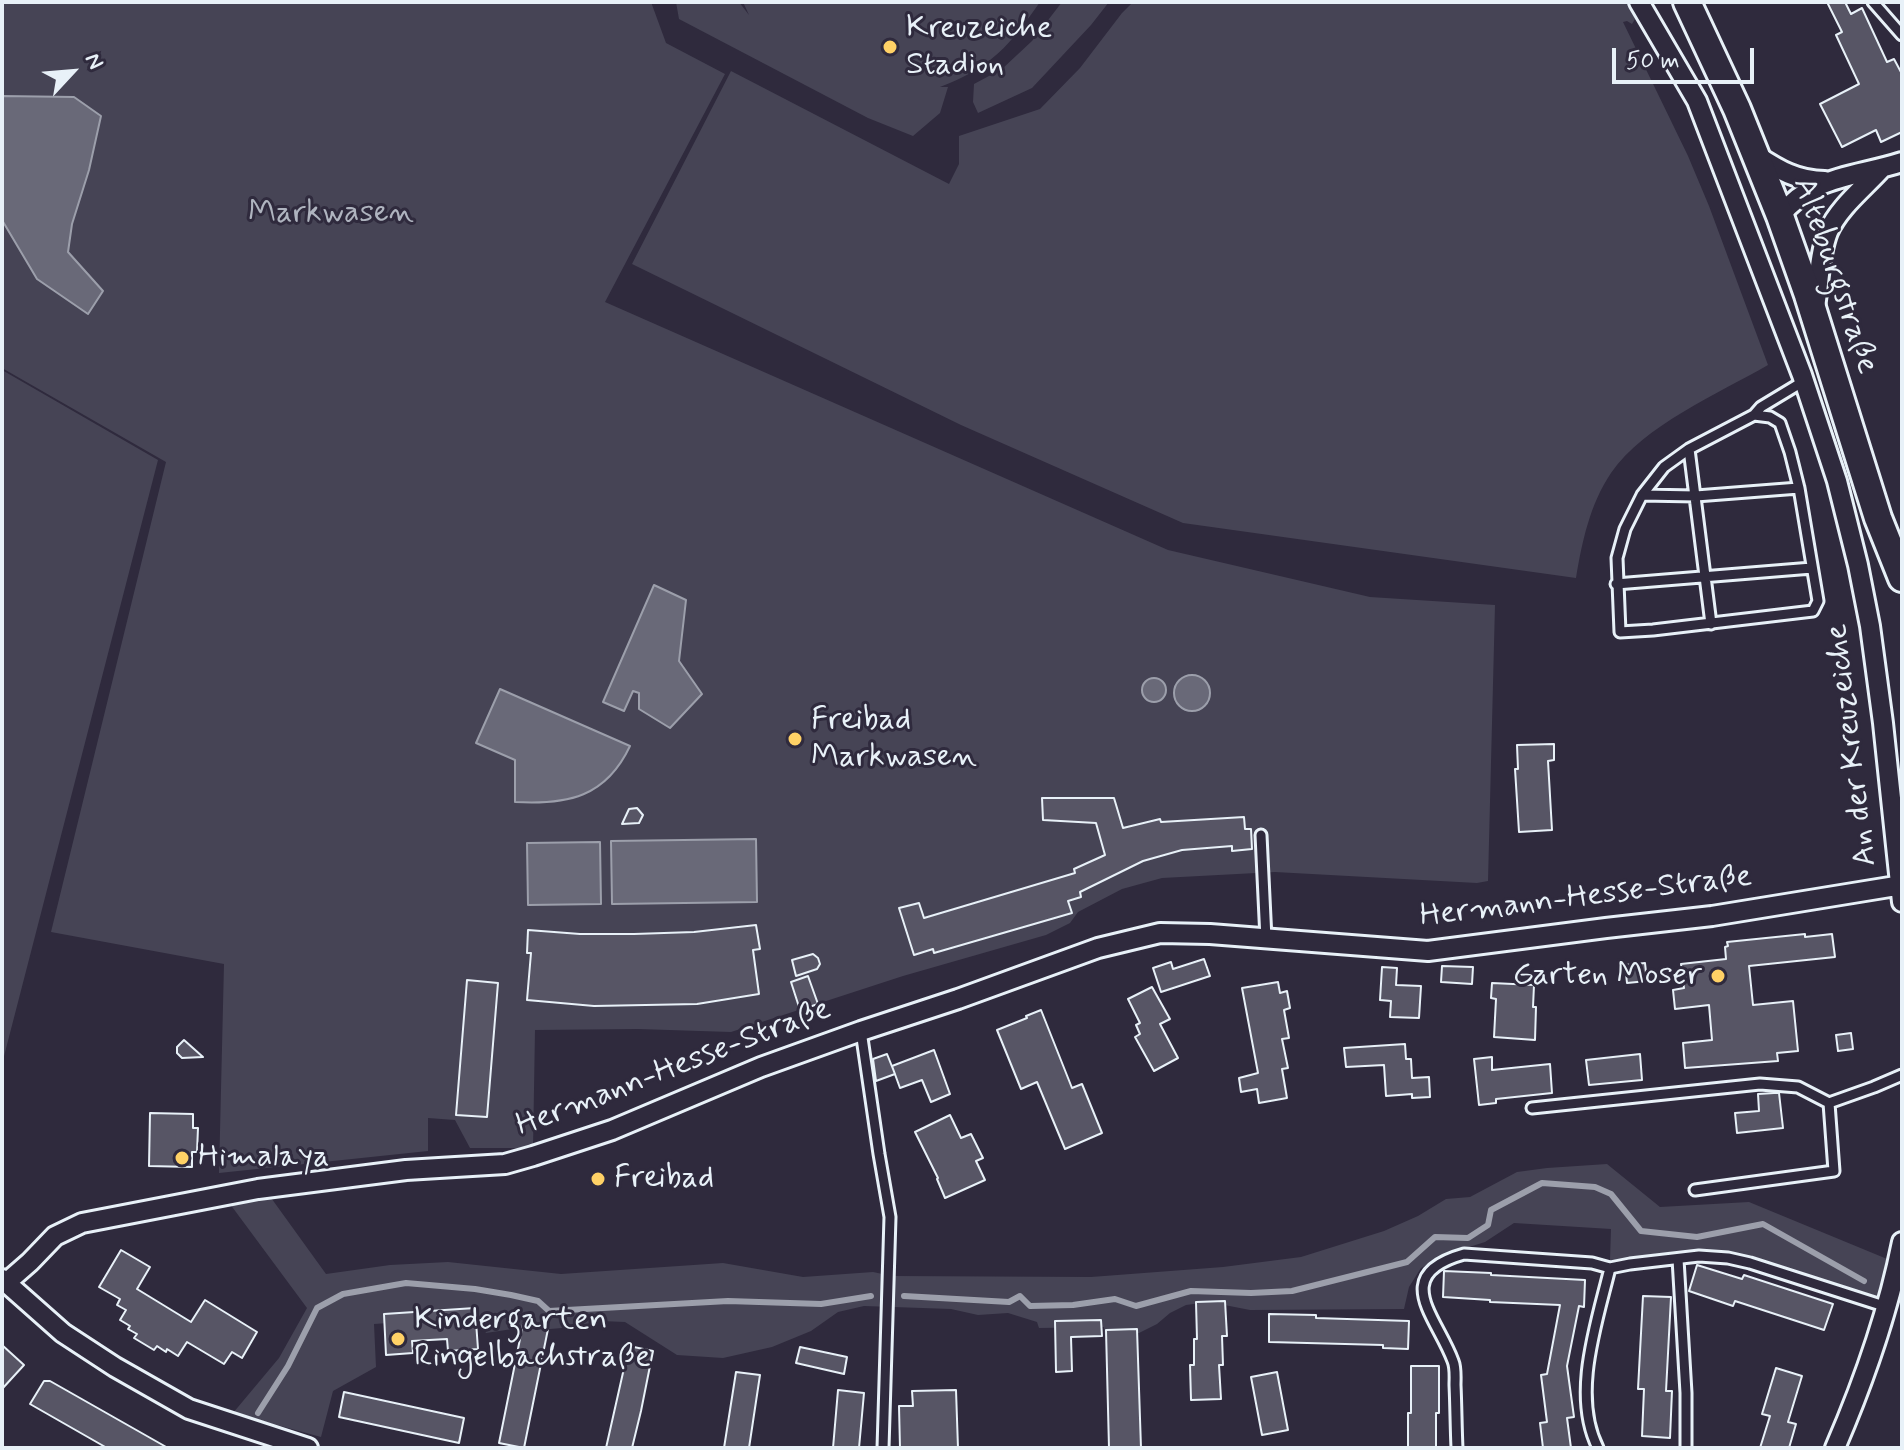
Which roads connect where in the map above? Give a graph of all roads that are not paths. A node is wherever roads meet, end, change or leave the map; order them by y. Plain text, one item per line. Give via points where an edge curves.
1 (1639, 2) edge
2 (1687, 2) edge
3 (1873, 2) edge
4 (1902, 35) edge
5 (1756, 155) junction
6 (1902, 162) edge
7 (1882, 168) junction
8 (1827, 181) junction
9 (1780, 216) junction
10 (1814, 314) junction
11 (1804, 381) junction
12 (1754, 415) junction
13 (1689, 449) junction
14 (1799, 488) junction
15 (1642, 495) junction
16 (1696, 496) junction
17 (1812, 568) junction
18 (1706, 577) junction
19 (1902, 578) edge
20 (1616, 584) junction
21 (1711, 624) junction
22 (1261, 835) dead end
23 (1901, 891) edge
24 (1266, 939) junction
25 (861, 1031) junction
26 (1902, 1075) edge
27 (1829, 1103) junction
28 (1532, 1108) dead end
29 (1695, 1190) dead end
30 (1902, 1242) edge
31 (1678, 1259) junction
32 (1610, 1268) junction
33 (3, 1284) edge
34 (1887, 1307) junction
35 (305, 1448) edge
36 (883, 1448) edge
37 (1457, 1448) edge
38 (1598, 1448) edge
39 (1686, 1448) edge
40 (1835, 1448) edge

1 - 11 street, An der Kreuzeiche via 1697,101
2 - 5 main road, Alteburgstraße
3 - 4 lane
5 - 8 street via 1793,177
5 - 9 main road, Alteburgstraße
6 - 7 street
7 - 8 street
7 - 10 street via 1829,229
8 - 9 street via 1805,192
9 - 10 main road, Alteburgstraße
10 - 19 main road, Alteburgstraße
11 - 12 lane
11 - 23 street, An der Kreuzeiche via 1837,481 1867,605
12 - 13 lane
12 - 14 lane via 1780,423
13 - 15 lane via 1664,467
13 - 16 lane
14 - 16 lane
14 - 17 lane
15 - 16 lane
15 - 20 lane via 1625,529
16 - 18 lane
17 - 18 lane
17 - 21 lane via 1818,601 1813,611
18 - 20 lane
18 - 21 lane
20 - 21 lane via 1620,632
22 - 24 lane
23 - 24 street, Hermann-Hesse-Straße via 1428,951
24 - 25 street, Hermann-Hesse-Straße via 1160,933 1098,948
25 - 33 street, Hermann-Hesse-Straße via 612,1130 505,1164 258,1189 82,1223 55,1236
25 - 36 lane, Hermann-Hesse-Straße via 890,1217
26 - 27 lane
27 - 28 lane via 1798,1087 1760,1084
27 - 29 lane via 1834,1171
30 - 34 street
31 - 32 lane
31 - 34 lane via 1699,1256 1750,1263
31 - 39 lane
32 - 37 lane via 1464,1254 1431,1269 1422,1289 1427,1311 1455,1363
32 - 38 lane via 1587,1369 1588,1409
33 - 35 street via 63,1333 189,1409
34 - 40 street

